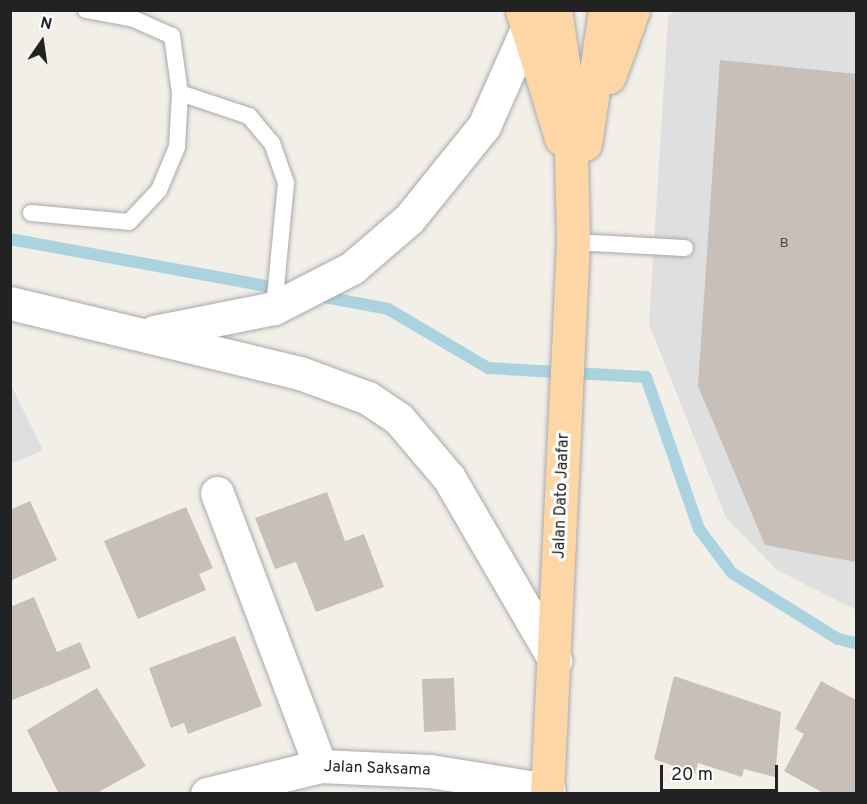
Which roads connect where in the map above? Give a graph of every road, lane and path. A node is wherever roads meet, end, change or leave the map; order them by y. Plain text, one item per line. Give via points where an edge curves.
1 (86, 10) edge
2 (555, 10) edge
3 (604, 10) edge
4 (633, 10) edge
5 (524, 20) edge
6 (180, 93) junction
7 (577, 151) junction
8 (31, 213) dead end
9 (573, 242) junction
10 (685, 248) dead end
11 (280, 294) junction
12 (10, 303) edge
13 (145, 333) junction
14 (217, 493) dead end
15 (555, 660) junction
16 (320, 766) junction
17 (548, 792) edge
18 (207, 794) edge

1 - 6 lane via 134,19 172,36
2 - 7 main road, Jalan Dato Jaafar
3 - 7 main road, Jalan Dato Jaafar
4 - 7 main road
5 - 7 main road via 546,102
5 - 11 street via 484,126 409,219 352,268
6 - 8 lane via 177,147 159,190 129,222
6 - 11 lane via 249,116 272,143 286,183
7 - 9 main road, Jalan Dato Jaafar
9 - 10 lane
9 - 15 main road, Jalan Dato Jaafar
11 - 13 street
12 - 13 street
13 - 15 street via 300,373 368,398 399,419 471,511
14 - 16 street
15 - 17 main road, Jalan Dato Jaafar
16 - 17 street, Jalan Saksama via 430,771
16 - 18 street, Jalan Saksama

